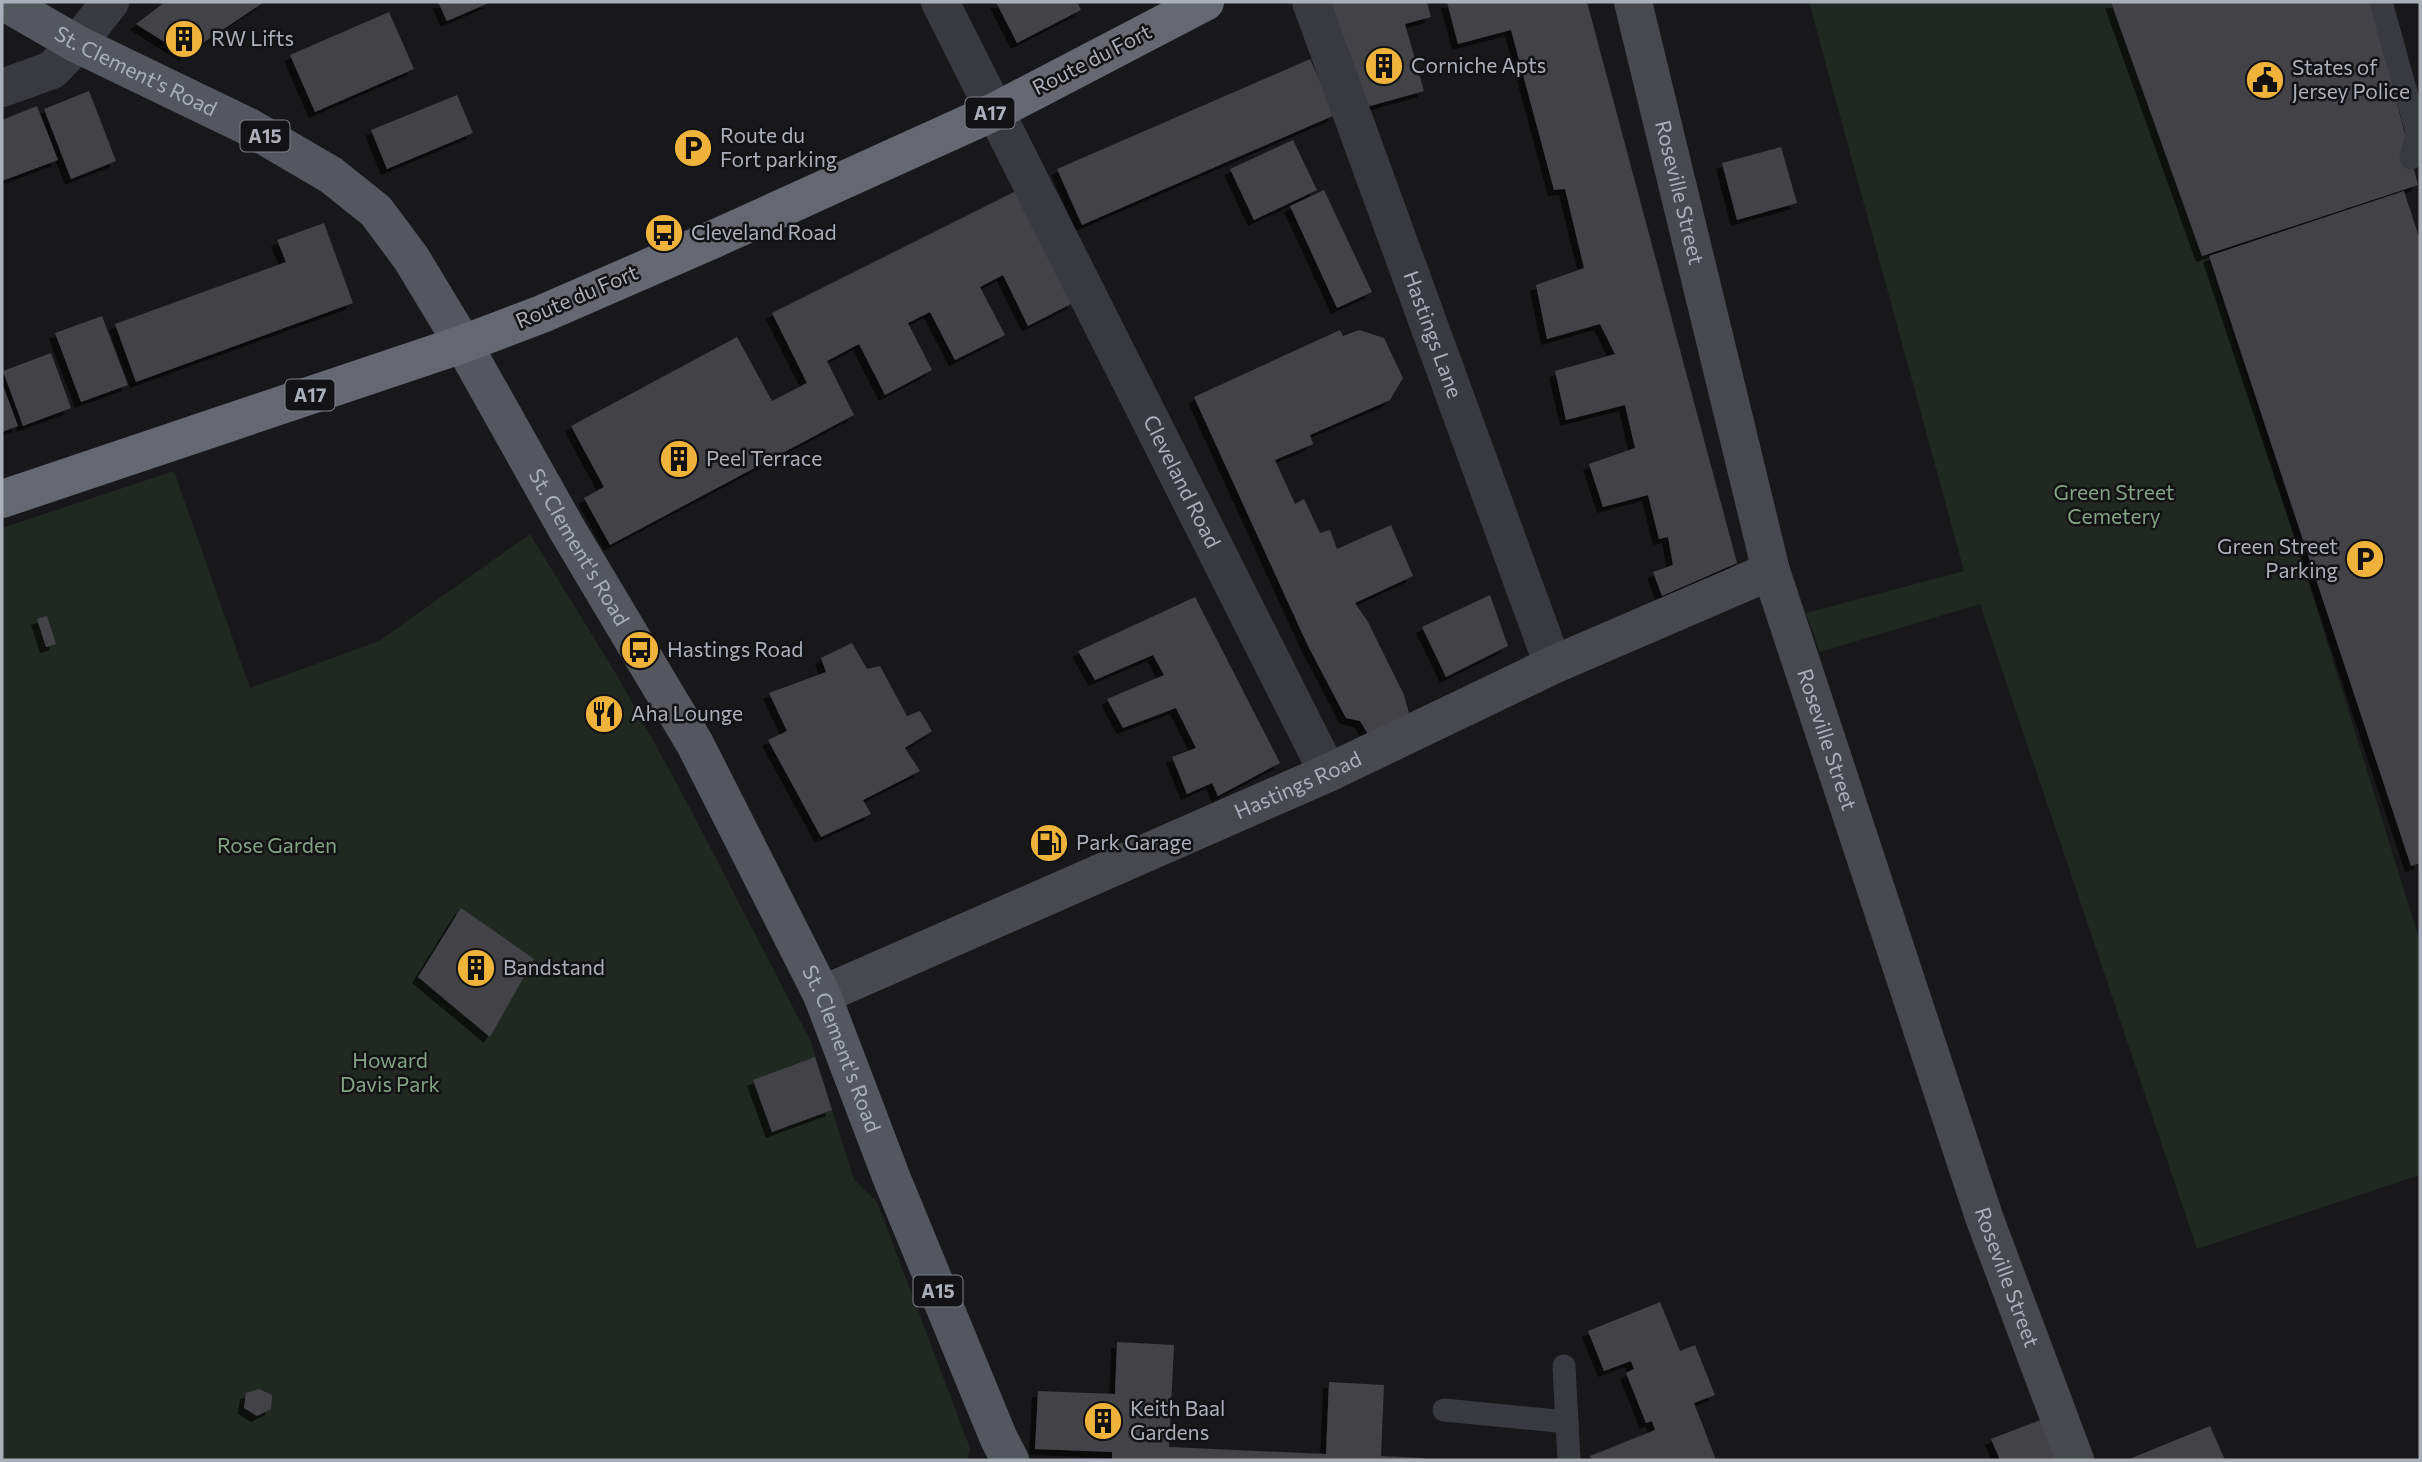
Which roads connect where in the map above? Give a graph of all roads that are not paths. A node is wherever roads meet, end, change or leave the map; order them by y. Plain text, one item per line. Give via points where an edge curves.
1 (4, 2) edge
2 (110, 2) edge
3 (940, 2) edge
4 (1205, 2) edge
5 (1311, 2) edge
6 (1633, 2) edge
7 (2381, 2) edge
8 (77, 44) junction
9 (2, 88) edge
10 (996, 111) junction
11 (2411, 158) dead end
12 (463, 344) junction
13 (2, 499) edge
14 (1771, 571) junction
15 (1553, 665) junction
16 (1328, 773) junction
17 (822, 995) junction
18 (1564, 1366) dead end
19 (1444, 1410) dead end
20 (1567, 1422) junction
21 (1001, 1453) edge
22 (1569, 1460) edge
23 (2075, 1460) edge

1 - 8 main road, St. Clement's Road / A15
2 - 8 street
3 - 10 street, Cleveland Road
4 - 10 highway, Route du Fort / A17
5 - 15 street, Hastings Lane
6 - 14 main road, Roseville Street
7 - 11 lane via 2417,132
8 - 9 street via 52,70
8 - 12 main road, St. Clement's Road / A15 via 247,126 331,175 376,211 411,258
10 - 12 highway, Route du Fort / A17 via 542,314
10 - 16 street, Cleveland Road
12 - 13 highway, Route du Fort / A17
12 - 17 main road, St. Clement's Road / A15 via 695,744
14 - 15 main road, Hastings Road
14 - 23 main road, Roseville Street via 1984,1217
15 - 16 main road, Hastings Road
16 - 17 main road, Hastings Road
17 - 21 main road, St. Clement's Road / A15
18 - 20 lane
19 - 20 lane
20 - 22 lane

